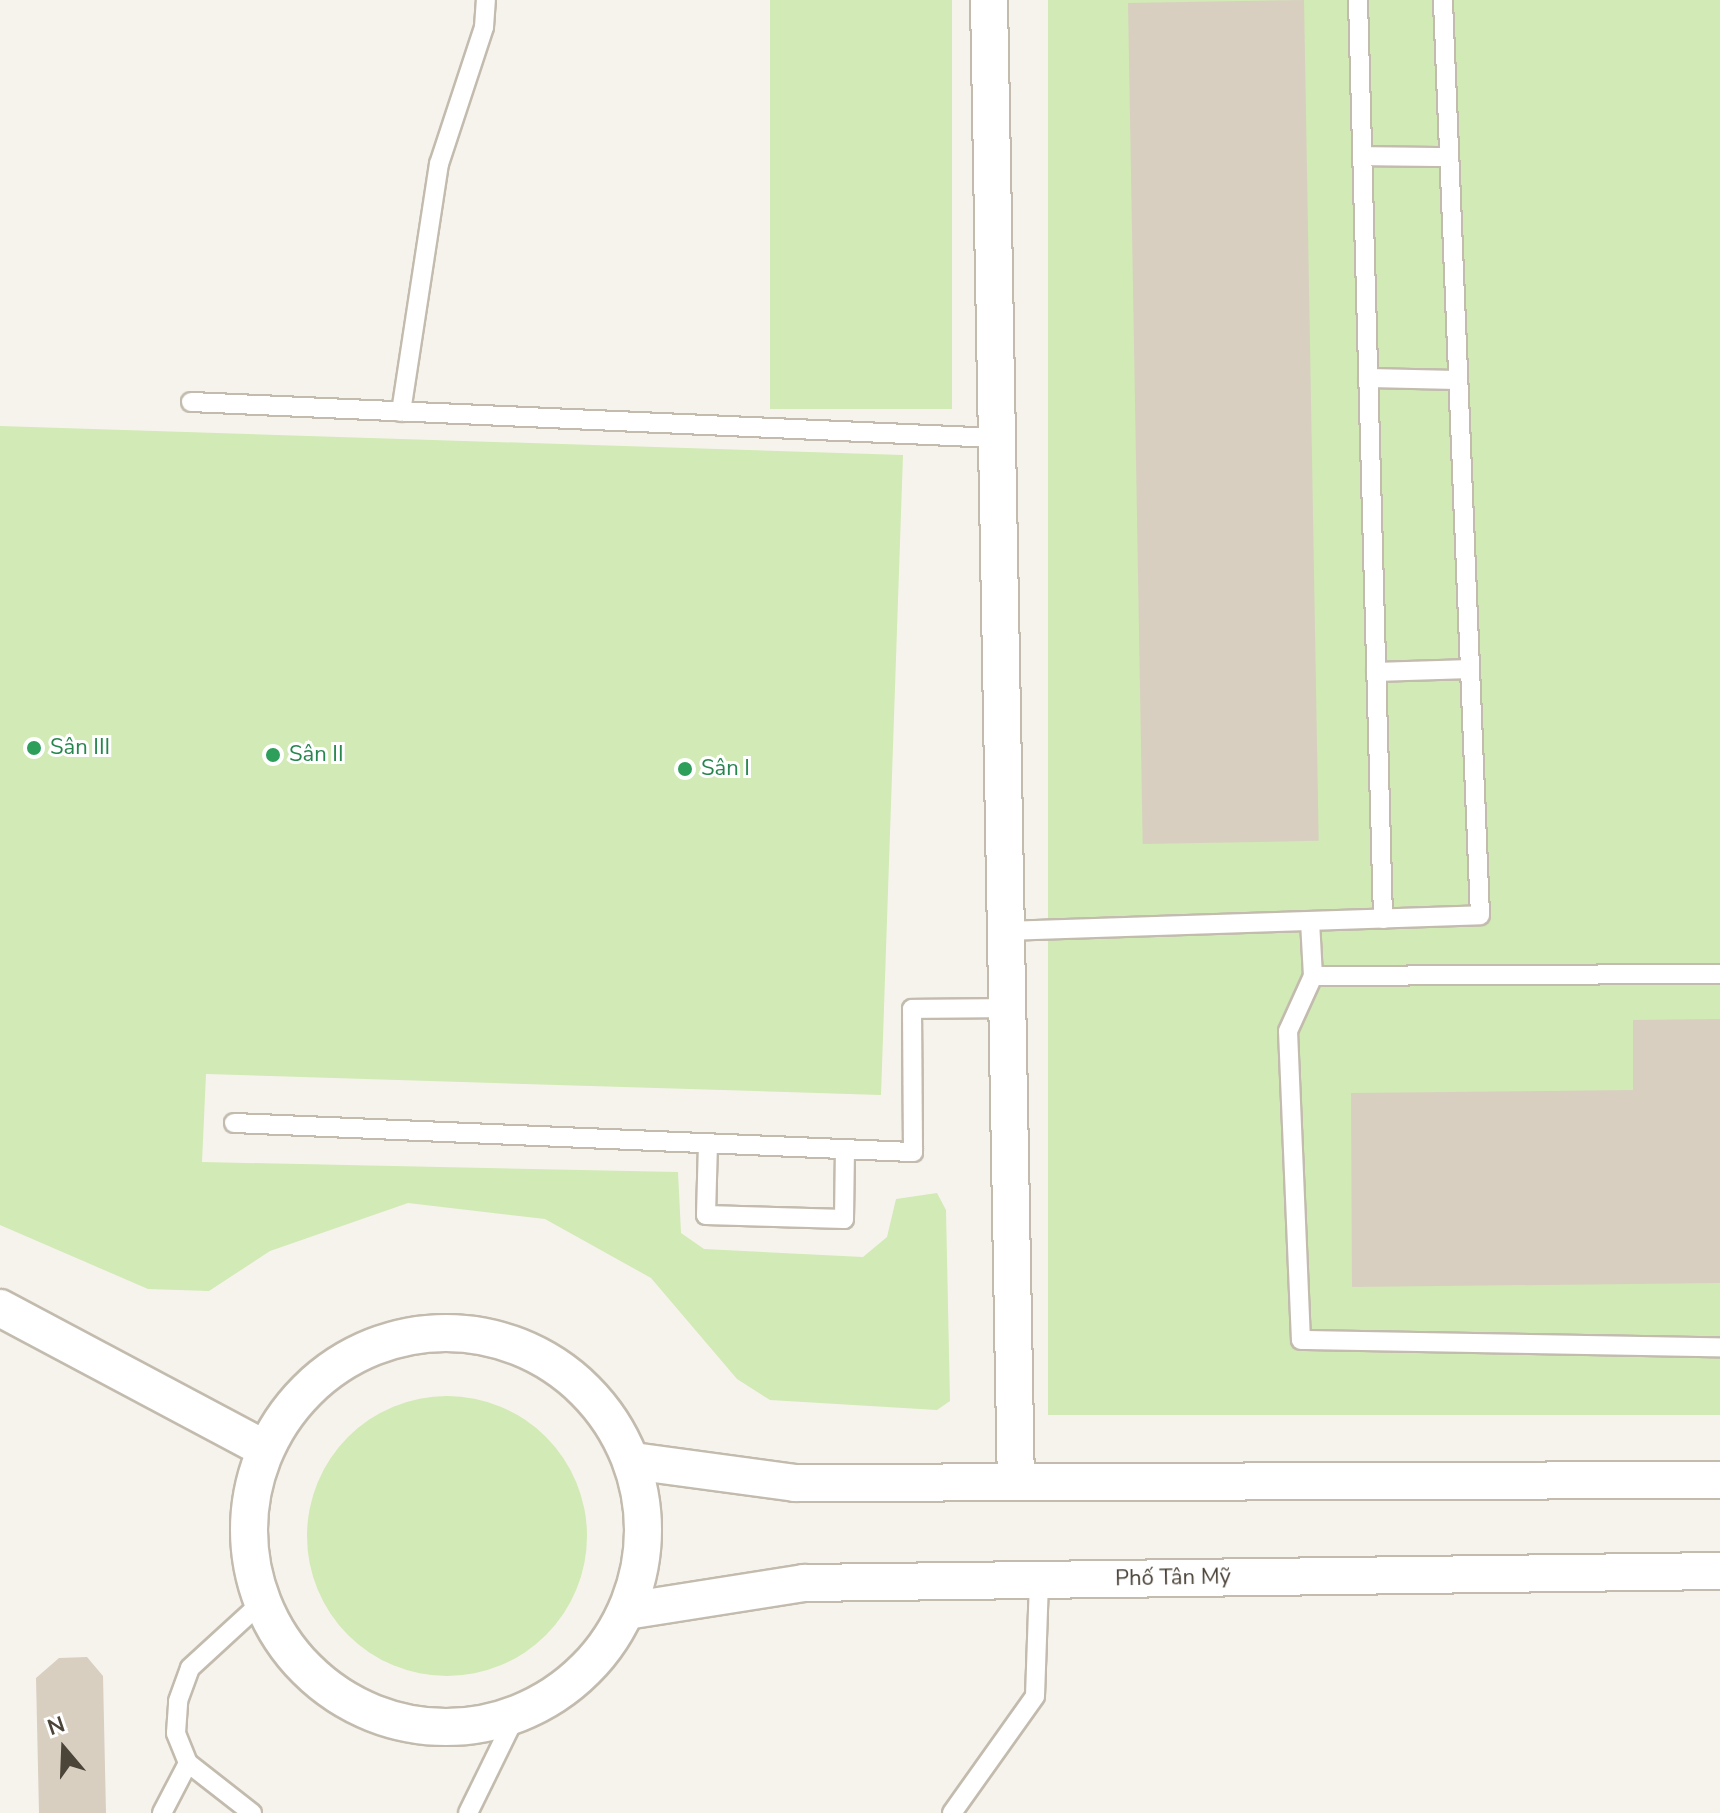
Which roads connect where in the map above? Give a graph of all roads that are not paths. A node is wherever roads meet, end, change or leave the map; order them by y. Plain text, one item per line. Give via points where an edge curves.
1 (486, 0) edge
2 (989, 0) edge
3 (1358, 0) edge
4 (1443, 0) edge
5 (1362, 156) junction
6 (1449, 157) junction
7 (1368, 378) junction
8 (1458, 380) junction
9 (191, 402) dead end
10 (401, 412) junction
11 (997, 438) junction
12 (1470, 669) junction
13 (1376, 672) junction
14 (1383, 919) junction
15 (1310, 921) junction
16 (1006, 931) junction
17 (1720, 974) edge
18 (1313, 976) junction
19 (1007, 1008) junction
20 (234, 1123) dead end
21 (708, 1143) junction
22 (845, 1149) junction
23 (0, 1308) edge
24 (1720, 1347) edge
25 (265, 1449) junction
26 (633, 1461) junction
27 (1720, 1480) edge
28 (1016, 1481) junction
29 (1720, 1571) edge
30 (1039, 1580) junction
31 (261, 1603) junction
32 (627, 1611) junction
33 (516, 1715) junction
34 (188, 1763) junction
35 (162, 1813) edge
36 (252, 1813) edge
37 (468, 1813) edge
38 (952, 1813) edge

1 - 10 lane via 484,27 439,164
2 - 11 street
3 - 5 lane
4 - 6 lane
5 - 6 lane
5 - 7 lane
6 - 8 lane
7 - 8 lane
7 - 13 lane
8 - 12 lane
9 - 10 lane
10 - 11 lane
11 - 16 street
12 - 13 lane
12 - 14 lane via 1480,915
13 - 14 lane
14 - 15 lane
15 - 16 lane
15 - 18 lane
16 - 19 street
17 - 18 lane
18 - 24 lane via 1288,1031 1301,1340
19 - 22 lane via 912,1009 913,1152
19 - 28 street
20 - 21 lane
21 - 22 lane
21 - 22 lane via 706,1215 844,1219
23 - 25 street
25 - 26 street via 302,1394 355,1353 433,1334 487,1336 549,1360 600,1404
25 - 31 street via 250,1500 249,1539
26 - 28 street via 795,1483
26 - 32 street via 645,1511 643,1562
27 - 28 street
29 - 30 street, Phố Tân Mỹ
30 - 32 street, Phố Tân Mỹ via 804,1583
30 - 38 lane via 1035,1696
31 - 33 street via 292,1655 338,1696 394,1721 456,1728
31 - 34 lane via 190,1668 178,1701 176,1733
32 - 33 street via 600,1655 562,1690
33 - 37 lane
34 - 35 lane
34 - 36 lane

